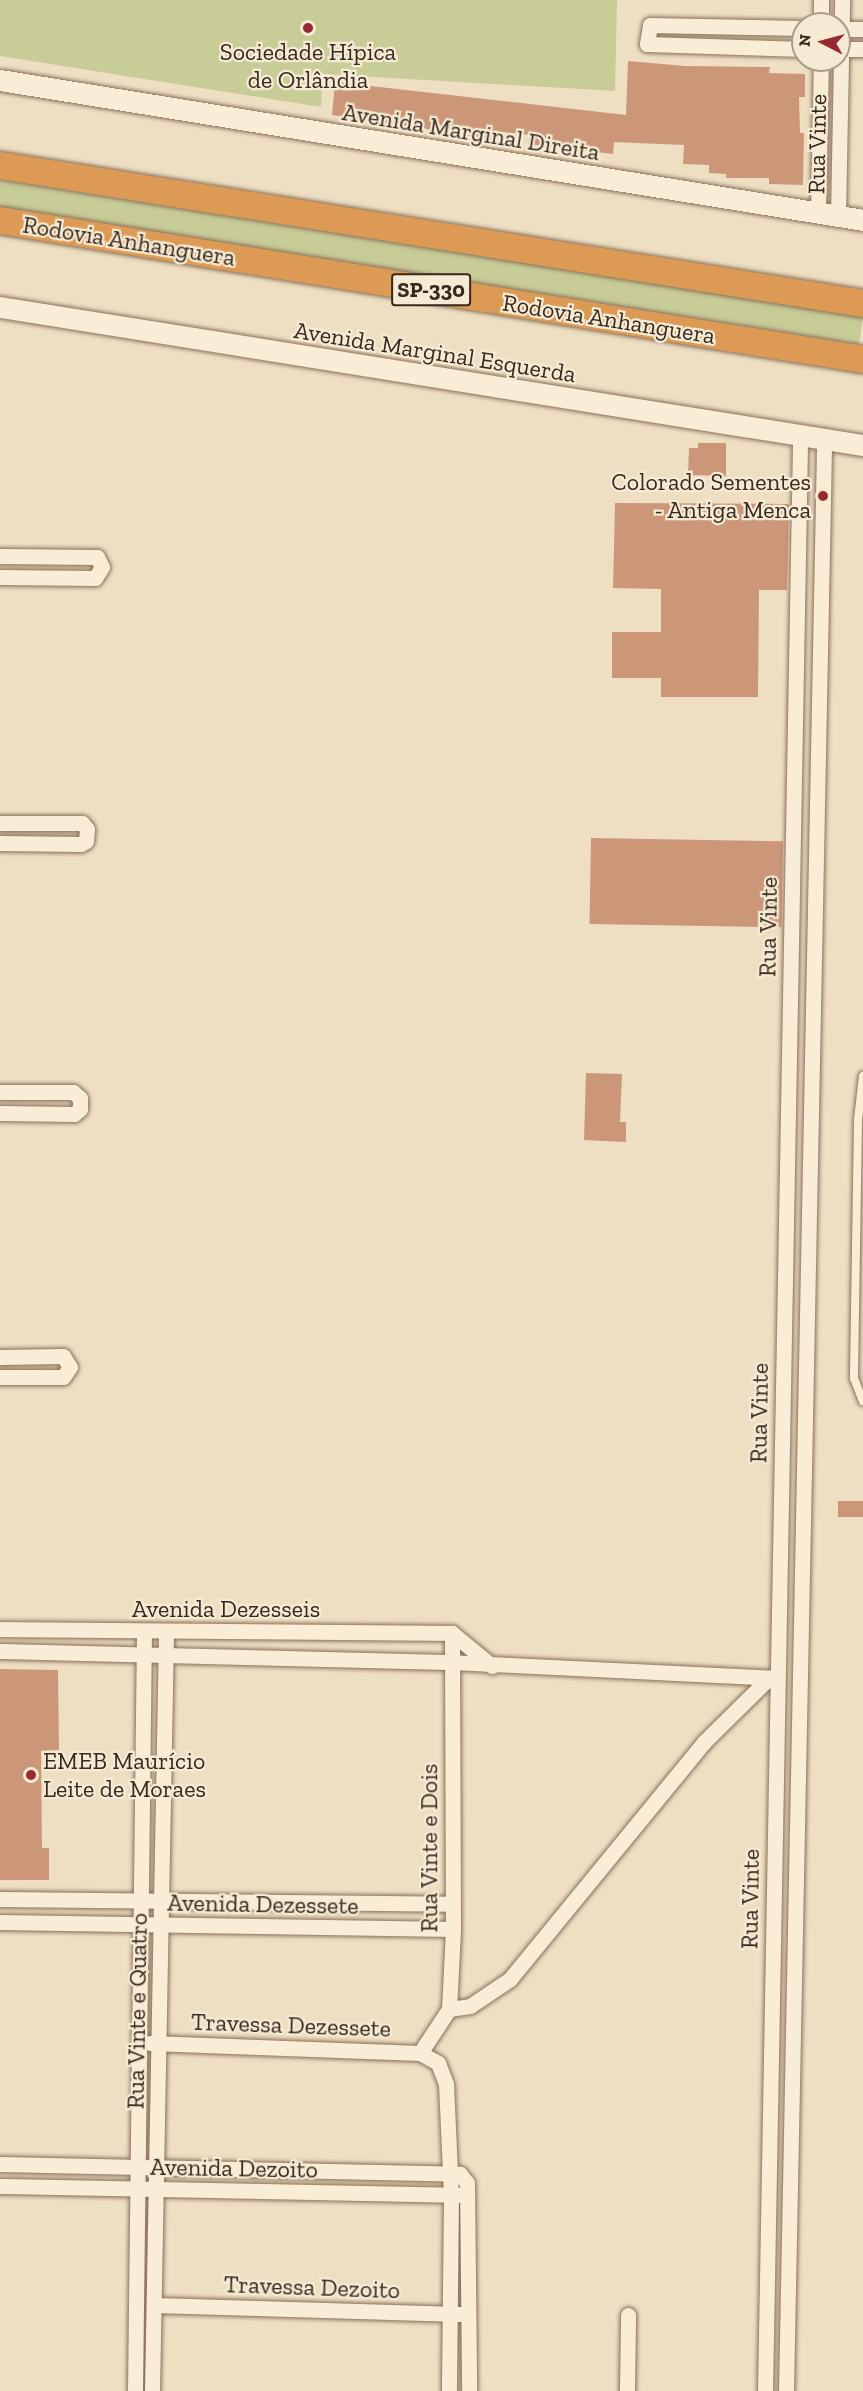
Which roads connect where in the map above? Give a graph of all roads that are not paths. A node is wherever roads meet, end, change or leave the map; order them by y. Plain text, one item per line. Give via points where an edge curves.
1 (791, 28) edge
2 (791, 49) edge
3 (821, 72) edge
4 (838, 72) edge
5 (0, 80) edge
6 (0, 165) edge
7 (828, 215) junction
8 (0, 220) edge
9 (863, 220) edge
10 (863, 303) edge
11 (0, 307) edge
12 (863, 359) edge
13 (800, 436) junction
14 (824, 439) junction
15 (863, 445) edge
16 (0, 556) edge
17 (19, 556) junction
18 (0, 577) edge
19 (19, 578) junction
20 (0, 823) edge
21 (0, 843) edge
22 (863, 1076) edge
23 (0, 1092) edge
24 (0, 1113) edge
25 (0, 1357) edge
26 (0, 1377) edge
27 (863, 1401) edge
28 (0, 1629) edge
29 (144, 1631) junction
30 (166, 1631) junction
31 (452, 1633) junction
32 (0, 1651) edge
33 (144, 1652) junction
34 (165, 1653) junction
35 (450, 1662) junction
36 (492, 1666) junction
37 (773, 1678) junction
38 (0, 1899) edge
39 (141, 1901) junction
40 (162, 1902) junction
41 (452, 1904) junction
42 (0, 1922) edge
43 (140, 1925) junction
44 (161, 1925) junction
45 (453, 1929) junction
46 (449, 2009) junction
47 (139, 2043) junction
48 (159, 2043) junction
49 (420, 2053) junction
50 (0, 2164) edge
51 (137, 2166) junction
52 (157, 2168) junction
53 (449, 2174) junction
54 (0, 2186) edge
55 (137, 2189) junction
56 (157, 2189) junction
57 (451, 2195) junction
58 (467, 2195) junction
59 (154, 2306) junction
60 (450, 2313) junction
61 (468, 2314) junction
62 (628, 2315) dead end
63 (135, 2391) edge
64 (152, 2391) edge
65 (450, 2391) edge
66 (469, 2391) edge
67 (627, 2391) edge
68 (765, 2391) edge
69 (786, 2391) edge

1 - 2 street via 650,26 647,36 649,46
3 - 7 street, Rua Vinte
4 - 7 street, Rua Vinte
5 - 7 main road, Avenida Marginal Direita
6 - 10 highway, SP-330
7 - 9 main road, Avenida Marginal Direita
8 - 12 highway, Rodovia Anhanguera / SP-330
11 - 13 main road, Avenida Marginal Esquerda
13 - 14 main road, Avenida Marginal Esquerda
13 - 37 street, Rua Vinte
14 - 15 main road, Avenida Marginal Esquerda
14 - 69 street, Rua Vinte
16 - 17 street
17 - 19 street
17 - 19 street via 97,557 102,567 95,578
18 - 19 street
20 - 21 street via 82,823 87,829 86,840 81,844
22 - 27 lane via 858,1120 854,1377
23 - 24 street via 73,1092 81,1098 80,1109 74,1114
25 - 26 street via 63,1356 70,1367 63,1377
28 - 29 street, Avenida Dezesseis
29 - 30 street, Avenida Dezesseis
29 - 33 street, Rua Vinte e Quatro
30 - 31 street, Avenida Dezesseis
30 - 34 street, Rua Vinte e Quatro
31 - 35 street, Rua Vinte e Dois
31 - 36 street
32 - 33 street, Avenida Dezesseis
33 - 34 street, Avenida Dezesseis
33 - 39 street, Rua Vinte e Quatro
34 - 35 street, Avenida Dezesseis
34 - 40 street, Rua Vinte e Quatro
35 - 36 street, Avenida Dezesseis
35 - 41 street, Rua Vinte e Dois
36 - 37 street, Avenida Dezesseis
37 - 46 street via 704,1742 510,1979 470,2006
37 - 68 street, Rua Vinte
38 - 39 street, Avenida Dezessete
39 - 40 street, Avenida Dezessete
39 - 43 street, Rua Vinte e Quatro
40 - 41 street, Avenida Dezessete
40 - 44 street, Rua Vinte e Quatro
41 - 45 street, Rua Vinte e Dois
42 - 43 street, Avenida Dezessete
43 - 44 street, Avenida Dezessete
43 - 47 street, Rua Vinte e Quatro
44 - 45 street, Avenida Dezessete
44 - 48 street, Rua Vinte e Quatro
45 - 46 street, Rua Vinte e Dois
46 - 49 street
47 - 48 street, Travessa Dezessete
47 - 51 street, Rua Vinte e Quatro
48 - 49 street, Travessa Dezessete
48 - 52 street, Rua Vinte e Quatro
49 - 53 street, Travessa Dezessete via 438,2063 446,2084
50 - 51 street, Avenida Dezoito
51 - 52 street, Avenida Dezoito
51 - 55 street, Rua Vinte e Quatro
52 - 53 street, Avenida Dezoito
52 - 56 street, Rua Vinte e Quatro
53 - 57 street
53 - 58 street, Avenida Dezoito via 465,2177
54 - 55 street, Avenida Dezoito
55 - 56 street, Avenida Dezoito
55 - 63 street, Rua Vinte e Quatro
56 - 57 street, Avenida Dezoito
56 - 59 street, Rua Vinte e Quatro
57 - 58 street, Avenida Dezoito
57 - 60 street
58 - 61 street
59 - 60 street, Travessa Dezoito
59 - 64 street, Rua Vinte e Quatro
60 - 61 street, Travessa Dezoito
60 - 65 street
61 - 66 street
62 - 67 street

